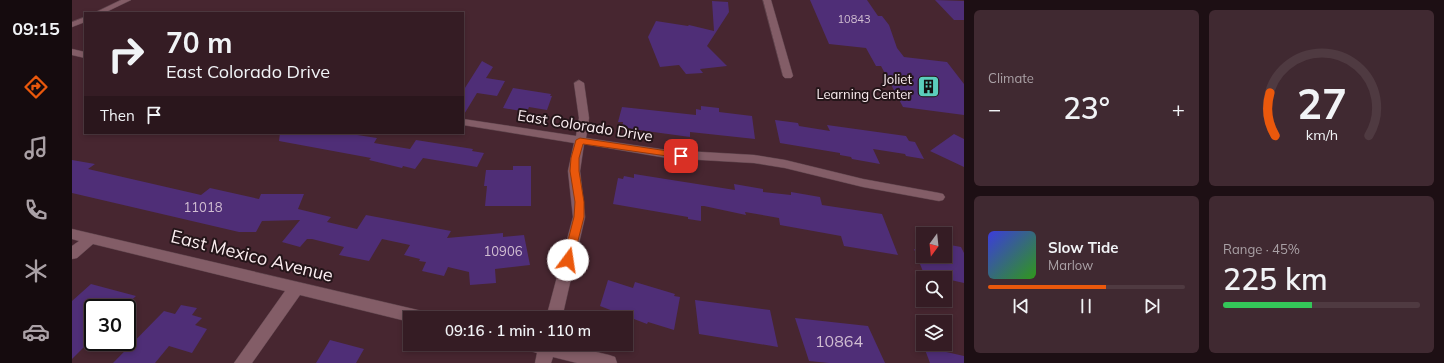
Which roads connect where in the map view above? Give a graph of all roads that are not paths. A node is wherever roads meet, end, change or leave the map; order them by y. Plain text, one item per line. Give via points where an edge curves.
1 (127, 0) edge
2 (767, 0) edge
3 (100, 12) edge
4 (84, 19) edge
5 (72, 25) edge
6 (72, 52) edge
7 (84, 55) edge
8 (788, 76) dead end
9 (579, 83) dead end
10 (464, 122) edge
11 (580, 140) junction
12 (939, 197) dead end
13 (72, 234) edge
14 (91, 238) junction
15 (72, 254) edge
16 (296, 288) junction
17 (556, 311) edge
18 (403, 313) edge
19 (546, 351) edge
20 (242, 363) edge
21 (609, 363) edge

1 - 3 street
2 - 8 street
4 - 5 street
6 - 7 street
9 - 11 street via 584,112
10 - 11 street, East Colorado Drive
11 - 12 street, East Colorado Drive via 667,154 754,159 786,164 863,183
11 - 17 street via 574,171 580,202 579,217
13 - 14 street, East Mexico Avenue
14 - 15 street
14 - 16 street, East Mexico Avenue
16 - 18 street, East Mexico Avenue
16 - 20 street
19 - 21 street

